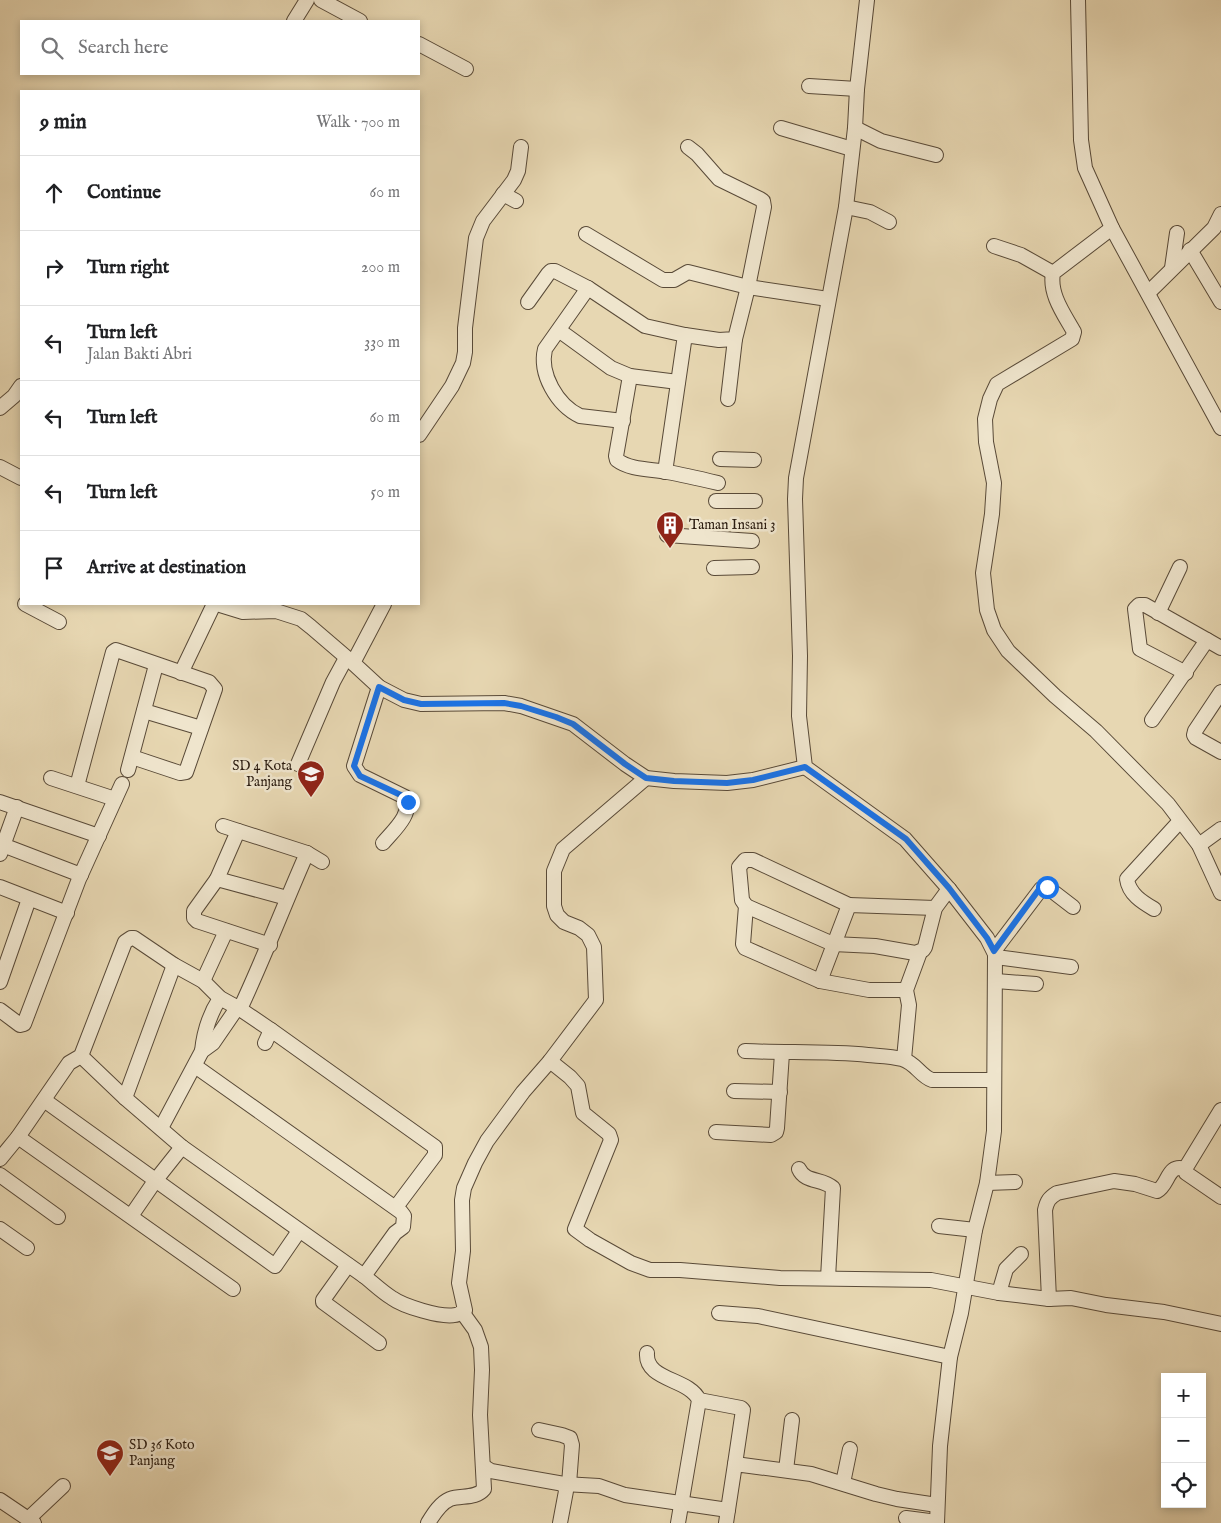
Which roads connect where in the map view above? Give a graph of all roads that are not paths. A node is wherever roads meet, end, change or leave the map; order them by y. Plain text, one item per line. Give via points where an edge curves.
1 (307, 0) edge
2 (321, 0) edge
3 (1078, 0) edge
4 (862, 2) edge
5 (295, 20) edge
6 (358, 20) edge
7 (420, 45) edge
8 (466, 69) dead end
9 (808, 86) dead end
10 (857, 89) junction
11 (781, 128) dead end
12 (855, 128) junction
13 (521, 147) dead end
14 (688, 147) dead end
15 (852, 149) junction
16 (936, 155) dead end
17 (503, 194) junction
18 (516, 201) dead end
19 (846, 207) junction
20 (1221, 214) edge
21 (889, 222) dead end
22 (1112, 228) junction
23 (1217, 231) edge
24 (1177, 233) dead end
25 (586, 234) dead end
26 (994, 246) dead end
27 (1190, 250) junction
28 (1172, 268) junction
29 (1053, 273) junction
30 (748, 287) junction
31 (588, 288) junction
32 (1148, 293) junction
33 (828, 299) junction
34 (528, 302) dead end
35 (1221, 302) edge
36 (560, 331) junction
37 (685, 335) junction
38 (735, 339) junction
39 (630, 376) junction
40 (678, 382) junction
41 (20, 387) edge
42 (728, 399) dead end
43 (0, 408) edge
44 (623, 420) junction
45 (1221, 428) edge
46 (420, 434) edge
47 (720, 460) dead end
48 (754, 460) dead end
49 (0, 467) edge
50 (666, 472) junction
51 (20, 477) edge
52 (718, 483) dead end
53 (716, 501) dead end
54 (755, 501) dead end
55 (667, 535) dead end
56 (752, 541) dead end
57 (752, 567) dead end
58 (1180, 567) dead end
59 (714, 568) dead end
60 (27, 605) edge
61 (215, 605) edge
62 (218, 605) edge
63 (383, 605) edge
64 (1158, 613) junction
65 (60, 622) dead end
66 (1207, 640) junction
67 (1221, 648) edge
68 (350, 661) junction
69 (156, 665) junction
70 (182, 673) junction
71 (1186, 673) junction
72 (379, 687) junction
73 (1221, 692) edge
74 (144, 711) junction
75 (1152, 720) dead end
76 (201, 728) junction
77 (1221, 752) edge
78 (298, 764) dead end
79 (805, 767) junction
80 (51, 778) dead end
81 (646, 778) junction
82 (122, 784) dead end
83 (77, 786) junction
84 (115, 800) junction
85 (0, 802) edge
86 (17, 807) junction
87 (1180, 821) junction
88 (223, 826) dead end
89 (1221, 829) edge
90 (238, 831) junction
91 (99, 836) junction
92 (383, 843) dead end
93 (1198, 845) junction
94 (1, 848) edge
95 (307, 853) junction
96 (322, 862) dead end
97 (81, 875) junction
98 (216, 879) junction
99 (1220, 886) edge
100 (0, 887) edge
101 (949, 888) junction
102 (287, 898) junction
103 (29, 899) junction
104 (849, 905) junction
105 (746, 906) junction
106 (1073, 907) dead end
107 (935, 908) junction
108 (1154, 909) dead end
109 (67, 912) junction
110 (226, 931) junction
111 (270, 944) junction
112 (833, 944) junction
113 (920, 952) junction
114 (995, 954) junction
115 (174, 965) junction
116 (1071, 967) dead end
117 (203, 981) junction
118 (820, 981) junction
119 (996, 981) junction
120 (0, 982) edge
121 (1036, 984) dead end
122 (906, 990) junction
123 (220, 998) junction
124 (238, 1009) junction
125 (0, 1010) edge
126 (271, 1030) junction
127 (265, 1043) dead end
128 (202, 1051) junction
129 (746, 1051) dead end
130 (782, 1053) junction
131 (81, 1056) junction
132 (904, 1059) junction
133 (550, 1061) junction
134 (194, 1066) junction
135 (994, 1080) junction
136 (734, 1091) dead end
137 (780, 1092) junction
138 (125, 1098) junction
139 (44, 1100) junction
140 (1221, 1110) edge
141 (161, 1128) junction
142 (716, 1132) dead end
143 (18, 1137) junction
144 (182, 1147) junction
145 (0, 1159) edge
146 (798, 1169) dead end
147 (1185, 1169) junction
148 (0, 1175) edge
149 (155, 1181) junction
150 (1015, 1182) dead end
151 (987, 1183) junction
152 (1221, 1197) edge
153 (396, 1207) junction
154 (132, 1216) junction
155 (58, 1217) dead end
156 (939, 1226) dead end
157 (0, 1229) edge
158 (975, 1230) junction
159 (300, 1231) junction
160 (27, 1248) dead end
161 (1021, 1254) dead end
162 (348, 1265) junction
163 (364, 1276) junction
164 (828, 1278) junction
165 (965, 1286) junction
166 (233, 1289) dead end
167 (999, 1293) junction
168 (1049, 1299) junction
169 (462, 1312) junction
170 (719, 1314) dead end
171 (1221, 1324) edge
172 (379, 1343) dead end
173 (647, 1353) dead end
174 (950, 1357) junction
175 (699, 1400) junction
176 (792, 1420) dead end
177 (539, 1430) dead end
178 (850, 1449) dead end
179 (736, 1464) junction
180 (483, 1466) junction
181 (786, 1470) junction
182 (843, 1483) junction
183 (566, 1484) junction
184 (63, 1486) dead end
185 (0, 1500) edge
186 (681, 1502) junction
187 (937, 1505) junction
188 (727, 1516) edge
189 (906, 1518) dead end
190 (31, 1521) edge
191 (937, 1522) edge
192 (428, 1523) edge
193 (560, 1523) edge
194 (678, 1523) edge

1 - 5 street
2 - 6 street
3 - 22 street via 1081,140 1085,168
4 - 10 street
7 - 8 street
9 - 10 street
10 - 12 street
11 - 15 street
12 - 15 street
12 - 16 street via 881,141
13 - 17 street via 518,171
14 - 30 street via 719,179 763,201
15 - 19 street
17 - 18 street
17 - 46 street via 483,221 476,238 463,363 452,386
19 - 21 street via 870,212
19 - 33 street
20 - 23 street
22 - 29 street
22 - 32 street
23 - 27 street
24 - 28 street
25 - 30 street via 663,280 674,280 688,272
26 - 29 street via 1021,255
27 - 28 street
27 - 35 street
28 - 32 street
29 - 87 street via 1051,284 1074,332 1072,339 997,384 985,419 994,483 983,573 988,610 994,630 1008,651 1096,731 1168,804
30 - 33 street
30 - 38 street
31 - 34 street via 551,271
31 - 36 street
31 - 37 street via 645,326
32 - 45 street
33 - 79 street via 796,478 799,716
36 - 39 street via 611,368
36 - 44 street via 545,349 544,356 549,382 557,398 580,416
37 - 38 street
37 - 40 street
38 - 42 street
39 - 40 street
39 - 44 street
40 - 50 street
41 - 43 street
44 - 50 street via 617,460
47 - 48 street
49 - 51 street
50 - 52 street
53 - 54 street
55 - 56 street
57 - 59 street
58 - 64 street
60 - 65 street
61 - 70 street
62 - 68 street via 242,612 290,615 312,627
63 - 68 street
64 - 66 street
64 - 71 street via 1145,605 1135,609 1140,649
66 - 67 street
66 - 71 street
68 - 72 street
68 - 78 street via 333,682
69 - 70 street
69 - 74 street
69 - 83 street via 116,650 113,652
70 - 76 street via 209,682 215,688
71 - 75 street
72 - 81 street via 404,700 421,704 504,703 556,717 573,724
72 - 92 street via 354,766 360,776 405,797 408,802 407,813
73 - 77 street via 1194,735
74 - 76 street
74 - 76 street via 130,763 186,772
79 - 81 street via 727,783
79 - 101 street via 906,839
80 - 83 street
81 - 133 street via 563,848 554,871 556,915 588,935 594,947 596,1000
82 - 84 street
83 - 84 street
84 - 91 street
85 - 86 street
86 - 91 street
86 - 94 street
87 - 93 street
87 - 108 street via 1127,880 1140,901
88 - 90 street
89 - 93 street
90 - 95 street
90 - 98 street
91 - 97 street
93 - 99 street
94 - 97 street
95 - 96 street
95 - 102 street
97 - 109 street
98 - 102 street
98 - 110 street via 193,915 197,921
100 - 103 street
101 - 107 street
101 - 114 street via 987,938
102 - 111 street
103 - 109 street
103 - 120 street
104 - 105 street via 753,860 742,862 738,867 742,900
104 - 107 street
104 - 112 street
105 - 112 street
105 - 118 street via 745,948
106 - 114 street via 1047,887 1040,888
107 - 113 street via 925,947
109 - 125 street via 24,1024 20,1025
110 - 111 street
110 - 117 street
111 - 124 street
112 - 113 street
112 - 118 street
113 - 122 street
114 - 116 street
114 - 119 street
115 - 117 street
115 - 131 street via 134,938 125,942
115 - 138 street
117 - 123 street
118 - 122 street via 869,990
119 - 121 street
119 - 135 street
122 - 132 street via 909,1006
123 - 124 street
123 - 128 street via 208,1018
124 - 126 street
124 - 128 street via 213,1043
126 - 127 street
126 - 153 street via 436,1147 434,1155
128 - 134 street
129 - 130 street
130 - 132 street via 839,1052
130 - 137 street
131 - 138 street
131 - 139 street via 69,1063
132 - 135 street via 915,1066 924,1078 932,1080
133 - 164 street via 578,1086 583,1113 609,1134 611,1140 576,1231 631,1263 650,1270
133 - 169 street via 487,1141 464,1188 459,1284 465,1310
134 - 141 street
134 - 153 street
135 - 151 street via 994,1132
136 - 137 street
137 - 142 street via 774,1134
138 - 141 street
139 - 143 street
139 - 149 street
140 - 147 street
141 - 144 street
143 - 145 street
143 - 154 street
144 - 149 street
144 - 159 street
146 - 164 street via 803,1176 833,1188
147 - 152 street via 1186,1173
147 - 168 street via 1174,1169 1162,1189 1157,1191 1114,1180 1057,1193 1050,1198 1045,1210
148 - 155 street
149 - 154 street
149 - 159 street via 275,1266
150 - 151 street
151 - 158 street
153 - 163 street via 404,1216 403,1228 395,1233
154 - 166 street
156 - 158 street
157 - 160 street
158 - 165 street
159 - 162 street
161 - 167 street via 1006,1269
162 - 163 street
162 - 172 street via 322,1301
163 - 169 street via 392,1298 415,1308 454,1316
164 - 165 street via 931,1280
165 - 167 street
165 - 174 street
167 - 168 street
168 - 171 street via 1071,1298
169 - 180 street via 475,1330 481,1347
170 - 174 street via 758,1316
173 - 175 street via 650,1367 691,1390
174 - 187 street
175 - 179 street via 743,1410
175 - 186 street
176 - 181 street
177 - 183 street via 572,1440
178 - 182 street
179 - 181 street
179 - 188 street
180 - 183 street via 491,1472
180 - 192 street via 484,1489 450,1499
181 - 182 street
182 - 187 street via 897,1499
183 - 186 street via 599,1486 626,1495
183 - 193 street
184 - 190 street
185 - 190 street
186 - 188 street
186 - 194 street
187 - 191 street
189 - 191 street

